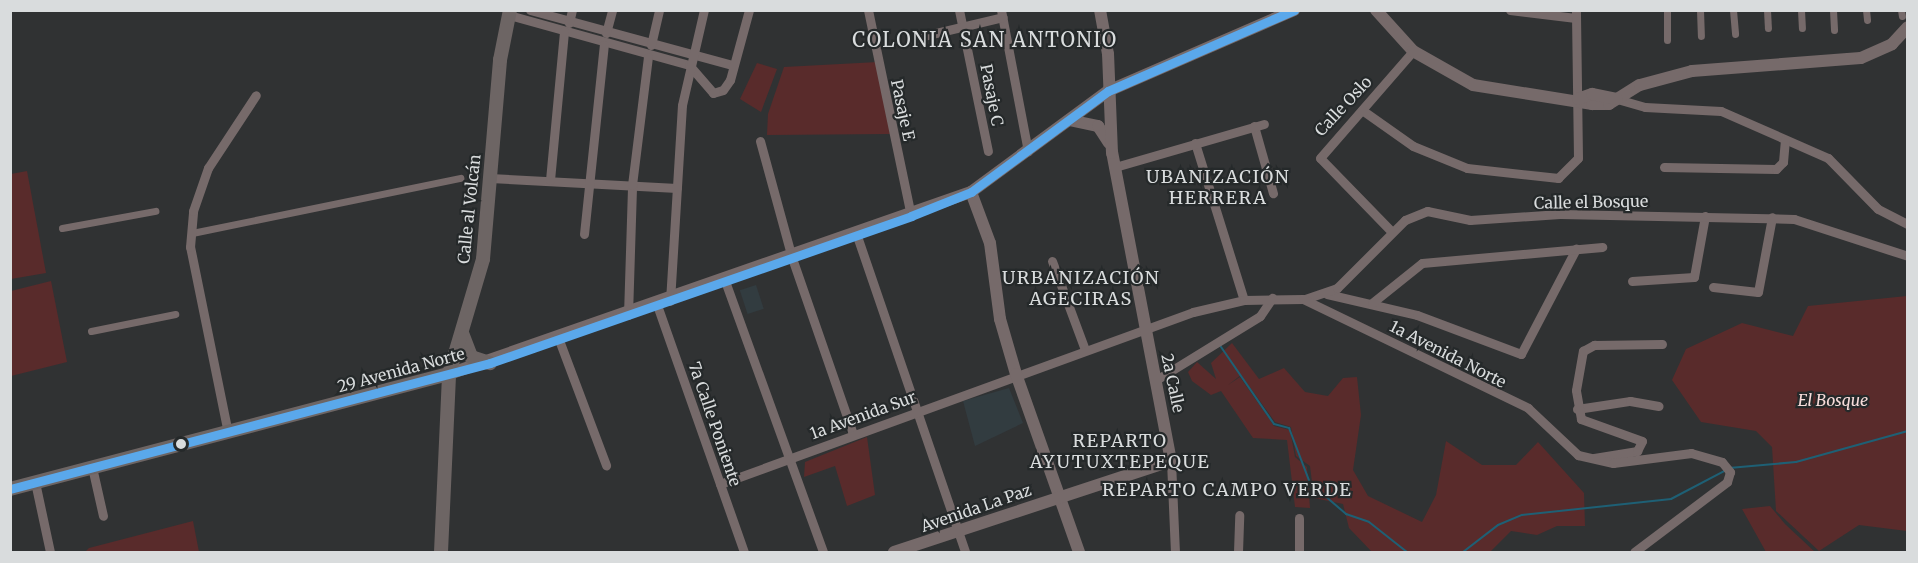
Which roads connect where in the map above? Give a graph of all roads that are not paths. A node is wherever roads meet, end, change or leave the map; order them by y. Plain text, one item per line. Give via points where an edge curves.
1 (530, 10) edge
2 (572, 10) edge
3 (612, 10) edge
4 (659, 10) edge
5 (704, 10) edge
6 (749, 10) edge
7 (868, 10) edge
8 (959, 10) edge
9 (1100, 10) edge
10 (1376, 10) edge
11 (1510, 10) edge
12 (1667, 10) edge
13 (1700, 10) edge
14 (1734, 10) edge
15 (1767, 10) edge
16 (1801, 10) edge
17 (1833, 10) edge
18 (1866, 10) edge
19 (1289, 11) edge
20 (509, 13) edge
21 (1002, 14) edge
22 (1576, 14) edge
23 (544, 15) junction
24 (1903, 18) edge
25 (1867, 20) dead end
26 (569, 22) junction
27 (541, 25) junction
28 (963, 26) junction
29 (1768, 28) dead end
30 (1802, 28) dead end
31 (1834, 30) dead end
32 (564, 32) junction
33 (606, 33) junction
34 (1735, 34) dead end
35 (1701, 36) dead end
36 (919, 37) dead end
37 (1667, 40) dead end
38 (604, 45) junction
39 (651, 45) junction
40 (1413, 51) junction
41 (648, 57) junction
42 (690, 60) junction
43 (733, 65) junction
44 (1108, 91) junction
45 (256, 95) dead end
46 (1578, 99) junction
47 (1617, 99) junction
48 (1362, 110) junction
49 (1069, 120) junction
50 (1264, 124) dead end
51 (1254, 126) junction
52 (1785, 140) junction
53 (760, 141) dead end
54 (1195, 143) junction
55 (988, 151) dead end
56 (1028, 151) junction
57 (1112, 153) junction
58 (1115, 167) junction
59 (1664, 167) dead end
60 (490, 177) junction
61 (460, 178) dead end
62 (550, 180) junction
63 (592, 183) junction
64 (632, 185) junction
65 (676, 188) junction
66 (971, 192) junction
67 (1273, 193) dead end
68 (155, 211) dead end
69 (911, 216) junction
70 (1705, 216) junction
71 (1772, 218) junction
72 (1908, 224) edge
73 (62, 228) dead end
74 (1392, 232) junction
75 (192, 233) junction
76 (584, 234) dead end
77 (857, 236) junction
78 (1602, 247) dead end
79 (1576, 249) junction
80 (1908, 256) edge
81 (792, 258) junction
82 (1052, 261) dead end
83 (725, 281) junction
84 (1632, 282) dead end
85 (1713, 288) dead end
86 (1327, 294) junction
87 (1272, 298) junction
88 (1244, 300) junction
89 (1303, 300) junction
90 (670, 301) junction
91 (1372, 303) junction
92 (657, 305) junction
93 (175, 315) dead end
94 (628, 315) junction
95 (1144, 328) junction
96 (91, 331) dead end
97 (462, 333) junction
98 (559, 340) junction
99 (1662, 344) dead end
100 (1084, 347) junction
101 (490, 363) junction
102 (449, 374) junction
103 (1016, 374) junction
104 (1156, 380) junction
105 (1659, 406) dead end
106 (1577, 409) junction
107 (919, 410) junction
108 (228, 433) junction
109 (853, 434) junction
110 (789, 458) junction
111 (1588, 459) junction
112 (1171, 461) junction
113 (606, 465) dead end
114 (92, 467) junction
115 (35, 482) junction
116 (720, 483) junction
117 (10, 489) edge
118 (1060, 497) junction
119 (1239, 515) dead end
120 (103, 516) dead end
121 (1299, 518) dead end
122 (960, 532) junction
123 (50, 552) edge
124 (441, 552) edge
125 (744, 552) edge
126 (823, 552) edge
127 (894, 552) edge
128 (965, 552) edge
129 (1079, 552) edge
130 (1175, 552) edge
131 (1238, 552) edge
132 (1299, 552) edge
133 (1634, 552) edge

1 - 23 street
2 - 26 street
3 - 33 street
4 - 39 street
5 - 42 street
6 - 43 street
7 - 69 street, Pasaje E
8 - 28 street, Pasaje C
9 - 44 street
10 - 40 street
11 - 22 street
12 - 37 street
13 - 35 street
14 - 34 street
15 - 29 street
16 - 30 street
17 - 31 street
18 - 25 street
19 - 44 street, 29 Avenida Norte
20 - 27 street
20 - 60 main road, Calle al Volcán
21 - 28 street
21 - 56 street
22 - 46 street
23 - 26 street
23 - 27 street
24 - 47 street via 1892,44 1861,58 1692,71 1640,85
26 - 33 street
27 - 32 street
28 - 36 street
28 - 55 street, Pasaje C
32 - 38 street
32 - 62 street
33 - 39 street
38 - 41 street
38 - 63 street
39 - 42 street
40 - 46 street via 1491,92
40 - 48 street, Calle Oslo
41 - 42 street
41 - 64 street
42 - 43 street
42 - 43 street via 703,87 713,93 723,90
42 - 65 street
44 - 49 street, 29 Avenida Norte
44 - 57 street
45 - 75 street via 208,168
46 - 47 street via 1600,104
46 - 48 street via 1578,159 1558,178 1467,168 1413,146
47 - 52 street via 1645,107 1714,108
48 - 74 street, Calle Oslo via 1327,144 1321,165
49 - 56 street, 29 Avenida Norte
49 - 57 street via 1098,126
50 - 51 street
51 - 54 street
51 - 67 street
52 - 59 street via 1783,162 1776,169
52 - 72 street via 1828,158 1878,209
53 - 81 street
54 - 58 street
54 - 88 street
56 - 66 street, 29 Avenida Norte
57 - 58 street, 2a Calle
58 - 95 street, 2a Calle
60 - 62 street
60 - 97 main road, Calle al Volcán via 483,259
61 - 75 street
62 - 63 street
63 - 64 street
63 - 76 street
64 - 65 street
64 - 94 street
65 - 90 street
66 - 69 street, 29 Avenida Norte
66 - 103 street via 990,243 1000,319
68 - 73 street
69 - 77 street, 29 Avenida Norte
70 - 71 street, Calle el Bosque
70 - 74 street, Calle el Bosque via 1560,214 1470,220 1427,211
70 - 84 street via 1694,277
71 - 80 street, Calle el Bosque via 1794,219
71 - 85 street via 1758,292
74 - 86 street, Calle el Bosque via 1350,278
75 - 108 street via 199,304
77 - 81 street, 29 Avenida Norte
77 - 107 street
78 - 79 street
79 - 91 street via 1422,263
79 - 91 street via 1521,354
81 - 83 street, 29 Avenida Norte
81 - 109 street
82 - 100 street
83 - 90 street, 29 Avenida Norte
83 - 110 street
86 - 89 street, Calle el Bosque
86 - 91 street
87 - 88 street, 1a Avenida Norte
87 - 89 street, 1a Avenida Norte
87 - 104 street via 1260,316
88 - 95 street, 1a Avenida Norte
89 - 111 street, 1a Avenida Norte via 1528,408 1569,449
90 - 92 street, 29 Avenida Norte
92 - 94 street, 29 Avenida Norte
92 - 116 street, 7a Calle Poniente
93 - 96 street
94 - 98 street, 29 Avenida Norte
95 - 100 street, 1a Avenida Norte
95 - 104 street, 2a Calle
97 - 101 main road via 471,357
97 - 102 main road, Calle al Volcán
98 - 101 street, 29 Avenida Norte
98 - 113 street
99 - 106 street via 1594,345 1583,351
100 - 103 street, 1a Avenida Norte
101 - 102 street, 29 Avenida Norte
102 - 108 main road, 29 Avenida Norte
102 - 124 main road, Calle al Volcán
103 - 107 street, 1a Avenida Sur
103 - 118 street
104 - 112 street, 2a Calle
105 - 106 street via 1630,401
106 - 111 street via 1586,424 1642,441 1636,452
107 - 109 street, 1a Avenida Sur
107 - 122 street
108 - 114 main road, 29 Avenida Norte
109 - 110 street, 1a Avenida Sur
110 - 116 street, 1a Avenida Sur
110 - 126 street
111 - 133 street, 1a Avenida Norte via 1613,463 1690,453 1722,462 1730,472 1719,489
112 - 118 street, Avenida La Paz
112 - 130 street, 2a Calle
114 - 115 main road, 29 Avenida Norte
114 - 120 street
115 - 117 main road, 29 Avenida Norte
115 - 123 street
116 - 125 street, 7a Calle Poniente
118 - 122 street, Avenida La Paz
118 - 129 street
119 - 131 street
121 - 132 street
122 - 127 street, Avenida La Paz
122 - 128 street

